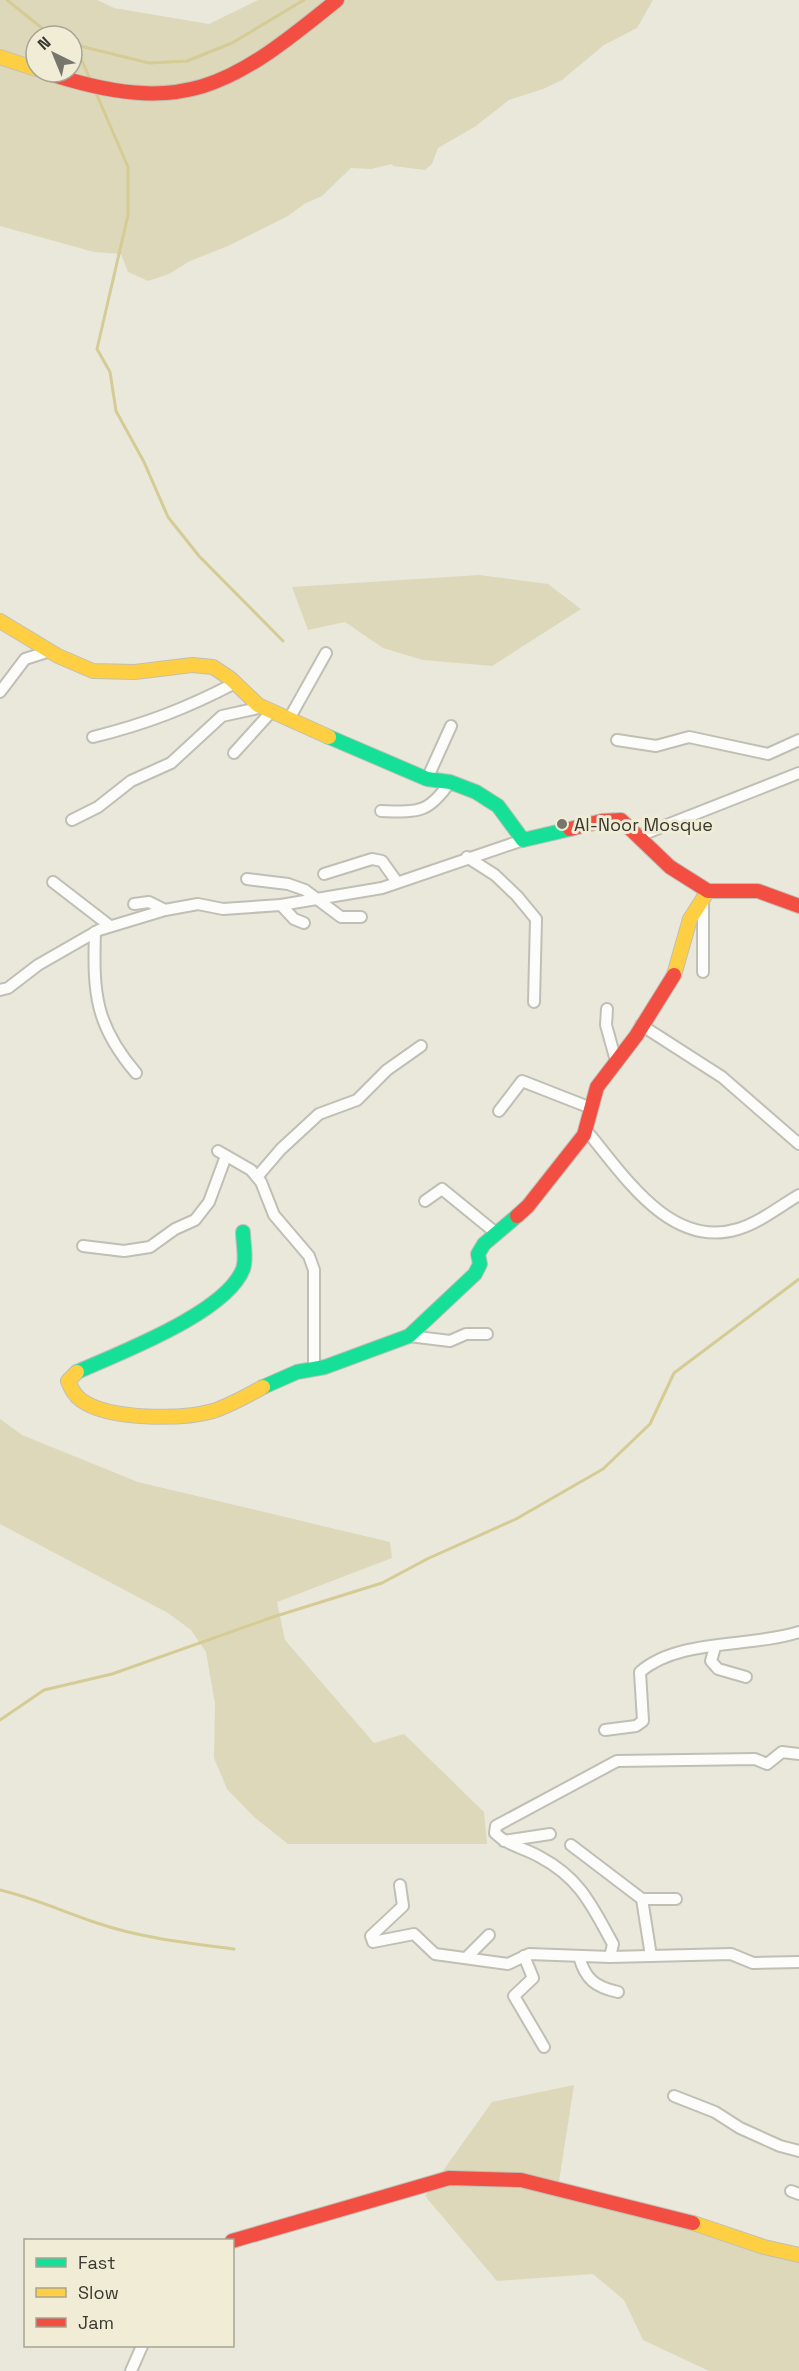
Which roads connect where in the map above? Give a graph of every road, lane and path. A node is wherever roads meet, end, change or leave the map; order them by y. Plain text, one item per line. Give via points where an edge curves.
1 (337, 0) edge
2 (0, 57) edge
3 (24, 65) edge
4 (78, 84) edge
5 (0, 621) edge
6 (51, 651) junction
7 (326, 652) dead end
8 (235, 683) junction
9 (0, 692) edge
10 (267, 709) junction
11 (289, 719) junction
12 (451, 726) dead end
13 (93, 737) dead end
14 (617, 740) dead end
15 (799, 740) edge
16 (234, 753) dead end
17 (799, 773) edge
18 (427, 780) junction
19 (799, 780) edge
20 (450, 782) junction
21 (773, 784) junction
22 (381, 811) dead end
23 (72, 820) dead end
24 (639, 836) junction
25 (523, 840) junction
26 (467, 857) junction
27 (324, 874) dead end
28 (247, 879) dead end
29 (53, 882) dead end
30 (397, 882) junction
31 (706, 894) junction
32 (318, 898) junction
33 (134, 904) dead end
34 (281, 905) junction
35 (799, 906) edge
36 (165, 910) junction
37 (361, 917) dead end
38 (304, 923) dead end
39 (110, 926) junction
40 (95, 932) junction
41 (703, 972) dead end
42 (0, 990) edge
43 (534, 1002) dead end
44 (607, 1009) dead end
45 (642, 1025) junction
46 (421, 1046) dead end
47 (616, 1060) junction
48 (136, 1073) dead end
49 (591, 1108) junction
50 (499, 1111) dead end
51 (586, 1130) junction
52 (799, 1144) edge
53 (257, 1177) junction
54 (799, 1196) edge
55 (425, 1201) dead end
56 (243, 1232) dead end
57 (496, 1233) junction
58 (83, 1246) dead end
59 (487, 1334) dead end
60 (409, 1336) junction
61 (314, 1368) junction
62 (799, 1632) edge
63 (715, 1647) junction
64 (746, 1677) dead end
65 (605, 1730) dead end
66 (799, 1754) edge
67 (550, 1834) dead end
68 (504, 1841) junction
69 (571, 1845) dead end
70 (400, 1885) dead end
71 (642, 1899) junction
72 (676, 1899) dead end
73 (489, 1935) dead end
74 (524, 1956) junction
75 (579, 1956) junction
76 (651, 1956) junction
77 (610, 1957) junction
78 (466, 1958) junction
79 (799, 1962) edge
80 (618, 1992) dead end
81 (544, 2047) dead end
82 (675, 2096) dead end
83 (799, 2151) edge
84 (234, 2240) edge
85 (799, 2255) edge
86 (142, 2347) edge
87 (131, 2371) edge

1 - 4 street via 267,57 207,87 166,93
2 - 3 street
5 - 6 street
6 - 8 street via 94,671 155,670 194,664 212,667
6 - 9 street via 25,659
7 - 11 street
8 - 10 street via 241,692
8 - 13 street via 148,723
10 - 11 street
10 - 16 street
10 - 23 street via 222,716 171,763 131,781 98,807
11 - 18 street
12 - 18 street
14 - 15 street via 656,746 689,737 768,754
17 - 21 street
18 - 20 street
19 - 21 street
20 - 22 street via 435,803 413,812
20 - 25 street via 498,806
21 - 24 street
24 - 25 street via 621,820
24 - 31 street via 670,867
25 - 26 street
26 - 30 street
26 - 43 street via 495,875 536,919
27 - 30 street via 372,859 382,861
28 - 32 street via 288,884
29 - 39 street
30 - 32 street
31 - 35 street via 758,891
31 - 41 street
31 - 45 street via 690,919 674,975
32 - 34 street
32 - 37 street via 341,917
33 - 36 street via 149,902
34 - 36 street via 223,909 198,904
34 - 38 street via 294,919
36 - 39 street
39 - 40 street
40 - 42 street
40 - 48 street via 94,967 100,1019
44 - 47 street via 606,1025
45 - 47 street
45 - 52 street via 722,1077
46 - 53 street via 387,1070 357,1100 319,1114
47 - 49 street via 597,1087
49 - 50 street via 522,1081
49 - 51 street
51 - 54 street via 650,1206 686,1228 721,1232 740,1229
51 - 57 street via 528,1206
53 - 58 street via 222,1153 209,1202 195,1220 150,1247 124,1251
53 - 61 street via 274,1215 309,1256 314,1270
55 - 57 street via 442,1189
56 - 61 street via 244,1268 232,1288 168,1332 76,1372 68,1381 75,1396 85,1403 125,1413 178,1416 222,1408 266,1383
57 - 60 street via 478,1254 480,1264 475,1274
59 - 60 street via 466,1334 450,1341
60 - 61 street
62 - 63 street
63 - 64 street via 711,1661 718,1669
63 - 65 street via 653,1661 640,1672 643,1721 627,1728
66 - 68 street via 782,1752 767,1764 755,1759 617,1761 595,1776 501,1821 495,1833
67 - 68 street
68 - 77 street via 540,1856 580,1886 613,1944
69 - 71 street
70 - 78 street via 403,1906 371,1936 374,1942 414,1934 435,1954
71 - 72 street
71 - 76 street
73 - 78 street
74 - 75 street
74 - 78 street via 508,1964
74 - 81 street via 533,1978 514,1996
75 - 77 street
75 - 80 street via 590,1980 601,1988
76 - 77 street
76 - 79 street via 731,1954 753,1963
82 - 83 street via 780,2146
84 - 85 street via 449,2178 521,2180 704,2226
86 - 87 street

